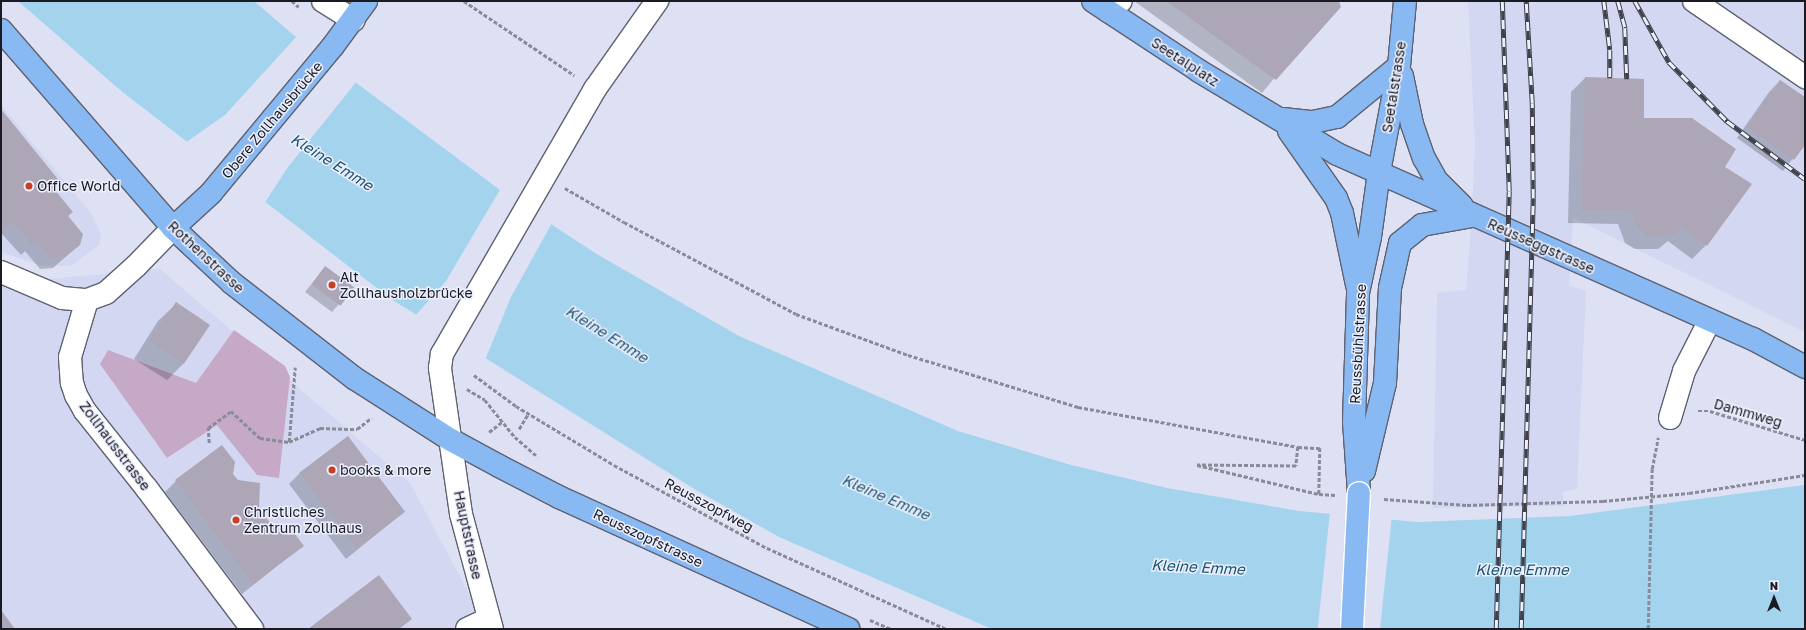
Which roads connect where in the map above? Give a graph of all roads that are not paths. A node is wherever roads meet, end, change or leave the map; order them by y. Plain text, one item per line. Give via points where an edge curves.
1 (323, 1) edge
2 (366, 1) edge
3 (656, 1) edge
4 (1405, 1) edge
5 (1694, 1) edge
6 (1107, 4) edge
7 (352, 20) junction
8 (1, 30) edge
9 (1399, 66) junction
10 (1805, 77) edge
11 (1280, 118) junction
12 (1379, 172) junction
13 (1472, 216) junction
14 (173, 228) junction
15 (2, 273) edge
16 (1358, 293) junction
17 (87, 300) junction
18 (1710, 320) junction
19 (1805, 367) edge
20 (1670, 418) road end
21 (451, 440) junction
22 (1351, 494) junction
23 (490, 624) edge
24 (252, 629) edge
25 (467, 629) edge
26 (848, 629) edge
27 (1352, 629) edge

1 - 7 street
2 - 7 main road
3 - 21 street, Hauptstrasse via 595,89 442,358
4 - 9 main road, Seetalstrasse
5 - 10 street
6 - 11 main road, Seetalplatz via 1199,71
7 - 14 main road, Obere Zollhausbrücke via 211,193
8 - 14 main road, Rothenstrasse
9 - 11 main road via 1337,117 1313,122
9 - 12 main road, Seetalstrasse
9 - 13 main road via 1412,124 1424,158 1437,181
11 - 12 main road, Reusseggstrasse via 1337,154
11 - 16 main road via 1336,198 1345,225
12 - 13 main road, Reusseggstrasse
12 - 16 main road, Reussbühlstrasse via 1370,237
13 - 18 main road, Reusseggstrasse
13 - 22 main road via 1422,225 1400,243 1390,288 1385,383
14 - 17 street via 106,293
14 - 21 main road, Rothenstrasse via 232,283 354,378
15 - 17 street via 62,298
16 - 22 main road, Reussbühlstrasse
17 - 24 street, Zollhausstrasse via 70,357 72,383 76,395 85,411
18 - 19 main road, Reusseggstrasse via 1753,339
18 - 20 street via 1684,371
21 - 23 street, Hauptstrasse via 461,514
21 - 26 main road, Reusszopfstrasse via 559,497
22 - 27 main road, bridge
23 - 25 street

